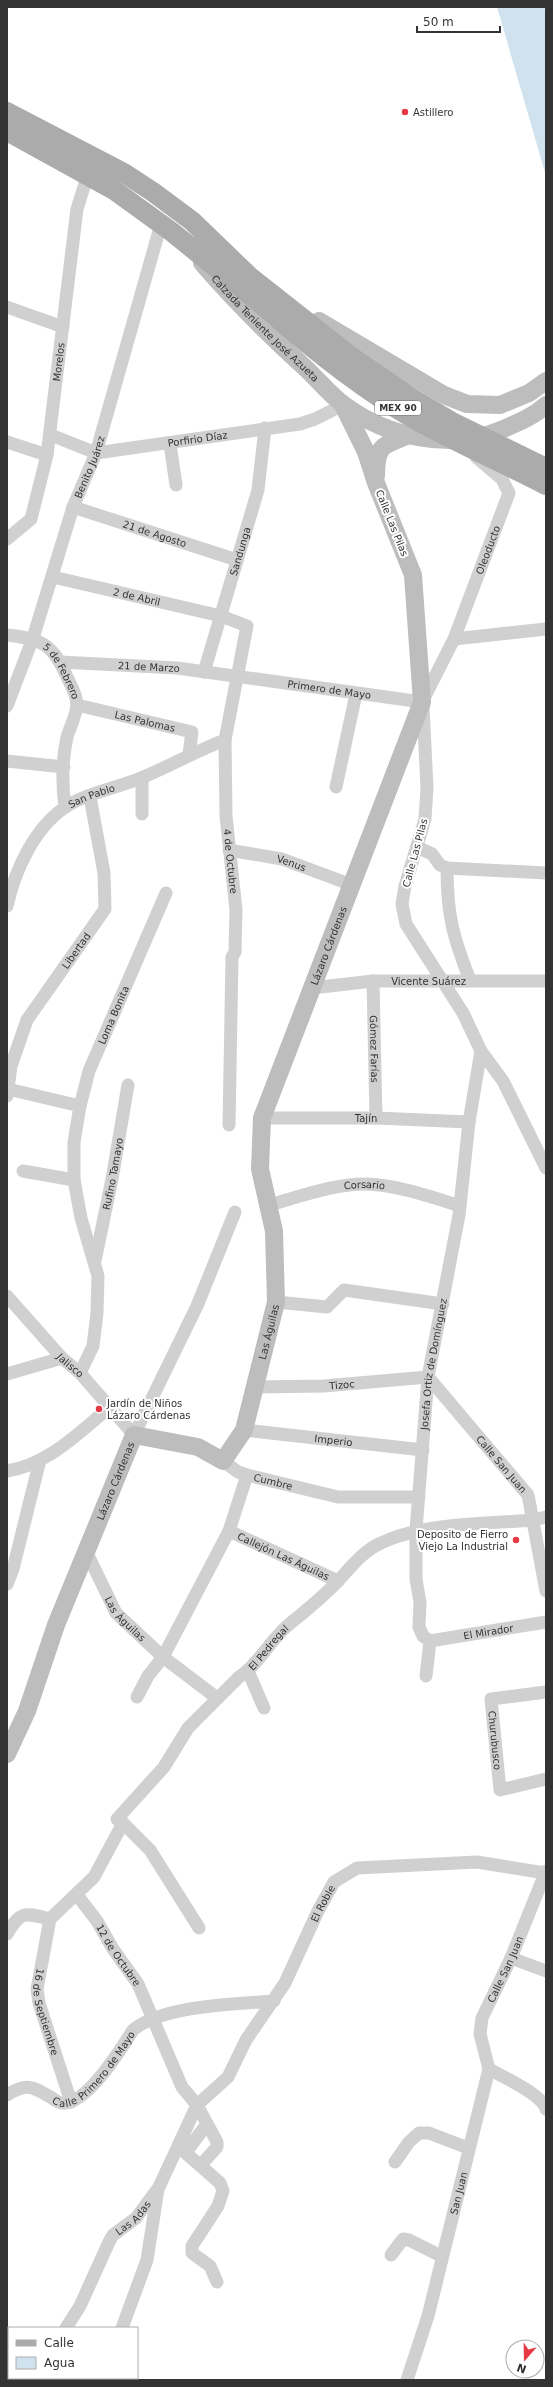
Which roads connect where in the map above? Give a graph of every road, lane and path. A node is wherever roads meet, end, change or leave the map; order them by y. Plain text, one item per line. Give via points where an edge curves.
1 (7, 112) edge
2 (8, 133) edge
3 (88, 174) junction
4 (119, 182) junction
5 (161, 224) junction
6 (182, 240) junction
7 (249, 276) junction
8 (7, 306) edge
9 (63, 327) junction
10 (546, 381) edge
11 (444, 395) junction
12 (343, 404) junction
13 (544, 406) edge
14 (436, 419) junction
15 (266, 428) junction
16 (51, 435) junction
17 (408, 436) junction
18 (459, 440) junction
19 (7, 442) edge
20 (170, 444) junction
21 (96, 453) junction
22 (47, 455) junction
23 (546, 468) edge
24 (376, 483) junction
25 (176, 485) dead end
26 (546, 485) edge
27 (73, 507) junction
28 (7, 539) edge
29 (237, 560) junction
30 (53, 578) junction
31 (221, 616) junction
32 (546, 629) edge
33 (7, 635) edge
34 (33, 638) junction
35 (454, 639) junction
36 (60, 662) junction
37 (204, 672) junction
38 (237, 676) junction
39 (356, 694) junction
40 (422, 702) junction
41 (77, 705) junction
42 (7, 706) edge
43 (225, 740) junction
44 (189, 754) junction
45 (7, 761) edge
46 (64, 767) junction
47 (142, 778) junction
48 (336, 787) dead end
49 (90, 797) junction
50 (65, 807) junction
51 (142, 814) dead end
52 (417, 847) junction
53 (229, 850) junction
54 (447, 868) junction
55 (546, 873) edge
56 (352, 885) junction
57 (166, 893) dead end
58 (7, 906) edge
59 (441, 979) junction
60 (470, 980) junction
61 (373, 981) junction
62 (546, 981) edge
63 (312, 988) junction
64 (481, 1051) junction
65 (128, 1085) dead end
66 (8, 1093) edge
67 (80, 1106) junction
68 (262, 1118) junction
69 (376, 1118) junction
70 (469, 1122) junction
71 (229, 1125) dead end
72 (546, 1168) edge
73 (23, 1171) dead end
74 (74, 1180) junction
75 (268, 1199) junction
76 (460, 1206) junction
77 (234, 1212) dead end
78 (95, 1261) junction
79 (7, 1296) edge
80 (276, 1302) junction
81 (443, 1304) junction
82 (62, 1358) junction
83 (80, 1373) junction
84 (7, 1374) edge
85 (428, 1377) junction
86 (256, 1387) junction
87 (109, 1408) junction
88 (244, 1430) junction
89 (134, 1436) junction
90 (423, 1450) junction
91 (40, 1460) junction
92 (223, 1462) junction
93 (7, 1471) edge
94 (247, 1475) junction
95 (419, 1497) junction
96 (546, 1517) edge
97 (533, 1520) junction
98 (416, 1530) junction
99 (229, 1531) junction
100 (87, 1553) junction
101 (546, 1577) edge
102 (338, 1581) junction
103 (7, 1584) edge
104 (546, 1590) edge
105 (546, 1622) edge
106 (430, 1642) junction
107 (163, 1657) junction
108 (248, 1672) junction
109 (426, 1676) dead end
110 (546, 1692) edge
111 (137, 1697) dead end
112 (217, 1698) junction
113 (264, 1708) dead end
114 (7, 1754) edge
115 (546, 1779) edge
116 (123, 1824) junction
117 (546, 1872) edge
118 (77, 1895) junction
119 (50, 1919) junction
120 (199, 1928) dead end
121 (7, 1934) edge
122 (511, 1958) junction
123 (546, 1971) edge
124 (274, 2001) junction
125 (152, 2018) junction
126 (489, 2069) junction
127 (7, 2095) edge
128 (71, 2102) junction
129 (197, 2105) junction
130 (546, 2106) edge
131 (207, 2124) junction
132 (468, 2148) junction
133 (182, 2150) junction
134 (395, 2162) dead end
135 (201, 2165) junction
136 (159, 2187) junction
137 (391, 2255) dead end
138 (441, 2256) junction
139 (216, 2282) dead end
140 (67, 2327) edge
141 (122, 2327) edge
142 (407, 2380) edge

1 - 4 main road, Calzada Teniente José Azueta
2 - 3 main road, Calzada Teniente José Azueta
3 - 4 main road, Calzada Teniente José Azueta
3 - 9 street, Morelos via 77,208
4 - 5 main road, Calzada Teniente José Azueta
4 - 7 main road, Calzada Teniente José Azueta via 192,221
5 - 6 main road, Calzada Teniente José Azueta
5 - 21 street, Benito Juárez
6 - 12 street, Calzada Teniente José Azueta via 242,309
6 - 26 main road, MEX 90, bridge via 321,356 364,387 416,420
7 - 11 street via 352,343
7 - 23 main road, MEX 90, bridge via 353,358 410,397 454,423
8 - 9 street
9 - 16 street, Morelos
10 - 11 street via 528,393 500,404 479,405
11 - 14 street via 442,410
12 - 15 street, Porfirio Díaz via 300,424
12 - 17 street, Calzada Teniente José Azueta via 372,422
12 - 24 street, Calle Las Pilas via 366,452
13 - 18 street, Calzada Teniente José Azueta, bridge via 527,419 488,435
14 - 17 street, Calle Las Pilas
14 - 18 street, Oleoducto
15 - 20 street, Porfirio Díaz
15 - 29 street, Sandunga via 258,490
16 - 21 street, Porfirio Díaz
16 - 22 street, Morelos
17 - 18 street, Calzada Teniente José Azueta
17 - 24 street, Calle Las Pilas via 388,442 378,454
18 - 35 street, Oleoducto via 502,479 509,493
19 - 22 street
20 - 21 street, Porfirio Díaz
20 - 25 street
21 - 27 street, Benito Juárez
22 - 28 street, Morelos via 30,519
24 - 40 street, Calle Las Pilas via 413,575
27 - 29 street, 21 de Agosto
27 - 30 street, Benito Juárez
29 - 31 street, Sandunga
30 - 31 street, 2 de Abril
30 - 34 street, Benito Juárez
31 - 37 street, Sandunga
31 - 38 street, 4 de Octubre via 247,626
32 - 35 street
33 - 34 street
34 - 36 street, 5 de Febrero via 45,644
34 - 42 street, Benito Juárez
35 - 40 street, Oleoducto
36 - 37 street, 21 de Marzo
36 - 41 street, 5 de Febrero
37 - 38 street, 21 de Marzo
38 - 39 street, Primero de Mayo
38 - 43 street, 4 de Octubre
39 - 40 street, Primero de Mayo
39 - 48 street
40 - 52 street, Calle Las Pilas via 427,788 425,819
40 - 56 street, Lázaro Cárdenas
41 - 44 street, Las Palomas via 192,732
41 - 46 street, 5 de Febrero via 67,737
43 - 44 street, San Pablo
43 - 53 street, 4 de Octubre
44 - 47 street, San Pablo
45 - 46 street
46 - 50 street, 5 de Febrero
47 - 49 street, San Pablo
47 - 51 street
49 - 50 street, San Pablo
49 - 66 street, Libertad via 104,872 105,909 27,1020 11,1066
50 - 58 street, San Pablo via 43,826 29,848 11,887
52 - 54 street via 432,854 440,865
52 - 59 street, Calle Las Pilas via 402,904 406,924
53 - 56 street, Venus via 282,860
53 - 71 street, 4 de Octubre via 236,910 236,952 232,957
54 - 55 street
54 - 60 street via 451,926
56 - 63 street, Lázaro Cárdenas
57 - 67 street, Loma Bonita via 89,1071
59 - 60 street, Vicente Suárez
59 - 61 street, Vicente Suárez
59 - 64 street, Calle Las Pilas via 463,1013
60 - 62 street, Vicente Suárez
61 - 63 street, Vicente Suárez
61 - 69 street, Gómez Farías
63 - 68 street, Lázaro Cárdenas
64 - 70 street, Josefa Ortiz de Domínguez
64 - 72 street, Calle Las Pilas via 503,1081
65 - 78 street, Rufino Tamayo via 112,1183
66 - 67 street
67 - 74 street, Loma Bonita via 74,1142
68 - 69 street, Tajín
68 - 75 street, Lázaro Cárdenas via 260,1169
69 - 70 street, Tajín
70 - 76 street, Josefa Ortiz de Domínguez
73 - 74 street
74 - 78 street, Loma Bonita via 80,1218
75 - 76 street, Corsario via 365,1184 426,1196
75 - 80 street, Las Águilas via 274,1231
76 - 81 street, Josefa Ortiz de Domínguez
77 - 89 street, Lázaro Cárdenas via 197,1306
78 - 83 street via 98,1276 96,1327 93,1346
79 - 82 street, Jalisco
80 - 81 street via 327,1307 344,1290
80 - 86 street, Las Águilas
81 - 85 street, Josefa Ortiz de Domínguez
82 - 83 street, Jalisco
82 - 84 street
83 - 87 street, Jalisco
85 - 86 street, Tizoc via 324,1386
85 - 90 street, Josefa Ortiz de Domínguez
85 - 97 street, Calle San Juan via 528,1495
86 - 88 street, Las Águilas
87 - 89 street, Jalisco
87 - 91 street via 53,1453
88 - 90 street, Imperio
88 - 92 street, Las Águilas
89 - 92 street, Cumbre via 198,1447
89 - 100 street, Lázaro Cárdenas
90 - 95 street, Josefa Ortiz de Domínguez
91 - 93 street
91 - 103 street
92 - 94 street, Cumbre
94 - 95 street, Cumbre via 338,1497
94 - 99 street
95 - 98 street, Josefa Ortiz de Domínguez
96 - 97 street, El Pedregal
97 - 98 street, El Pedregal
97 - 101 street, Calle San Juan
98 - 102 street, El Pedregal via 380,1543 357,1560
98 - 106 street, Josefa Ortiz de Domínguez via 419,1627 423,1636
99 - 102 street, Callejón Las Águilas
99 - 107 street
100 - 107 street, Las Águilas via 116,1613
100 - 114 street, Lázaro Cárdenas via 56,1625 27,1711
101 - 104 street, Calle San Juan
102 - 108 street, El Pedregal via 285,1628
105 - 106 street, El Mirador
106 - 109 street
107 - 111 street via 148,1676
107 - 112 street, Las Águilas
108 - 112 street, El Pedregal
108 - 113 street
110 - 115 street, Churubusco via 491,1699 500,1790
112 - 116 street, El Pedregal via 188,1728 164,1767 117,1819
116 - 118 street, El Pedregal via 94,1877
116 - 120 street via 150,1850
117 - 122 street, Calle San Juan
117 - 124 street, El Roble via 477,1862 357,1868 334,1882
118 - 119 street, El Pedregal
118 - 125 street, 12 de Octubre via 131,1972
119 - 121 street via 27,1913 16,1918
119 - 128 street, 16 de Septiembre via 37,1989 39,2003
122 - 123 street
122 - 126 street, Calle San Juan via 482,2018 480,2034
124 - 125 street, Calle Primero de Mayo via 224,2004
124 - 129 street, El Roble via 246,2040 228,2077
125 - 128 street, Calle Primero de Mayo via 133,2030 99,2078 79,2098
125 - 129 street, 12 de Octubre via 182,2087
126 - 130 street via 522,2087
126 - 132 street, San Juan
127 - 128 street, Calle Primero de Mayo via 26,2086 35,2088 61,2103
129 - 131 street, 12 de Octubre
129 - 133 street, Las Adas via 188,2122
131 - 133 street
131 - 135 street, 12 de Octubre via 217,2147
132 - 134 street via 430,2133 420,2133 409,2142
132 - 138 street, San Juan
133 - 135 street
133 - 136 street, Las Adas
135 - 139 street via 220,2183 223,2198 192,2246 192,2253 210,2266
136 - 140 street, Las Adas via 136,2218 113,2235 80,2306
136 - 141 street via 147,2260
137 - 138 street via 403,2240 409,2240
138 - 142 street, San Juan via 428,2316

